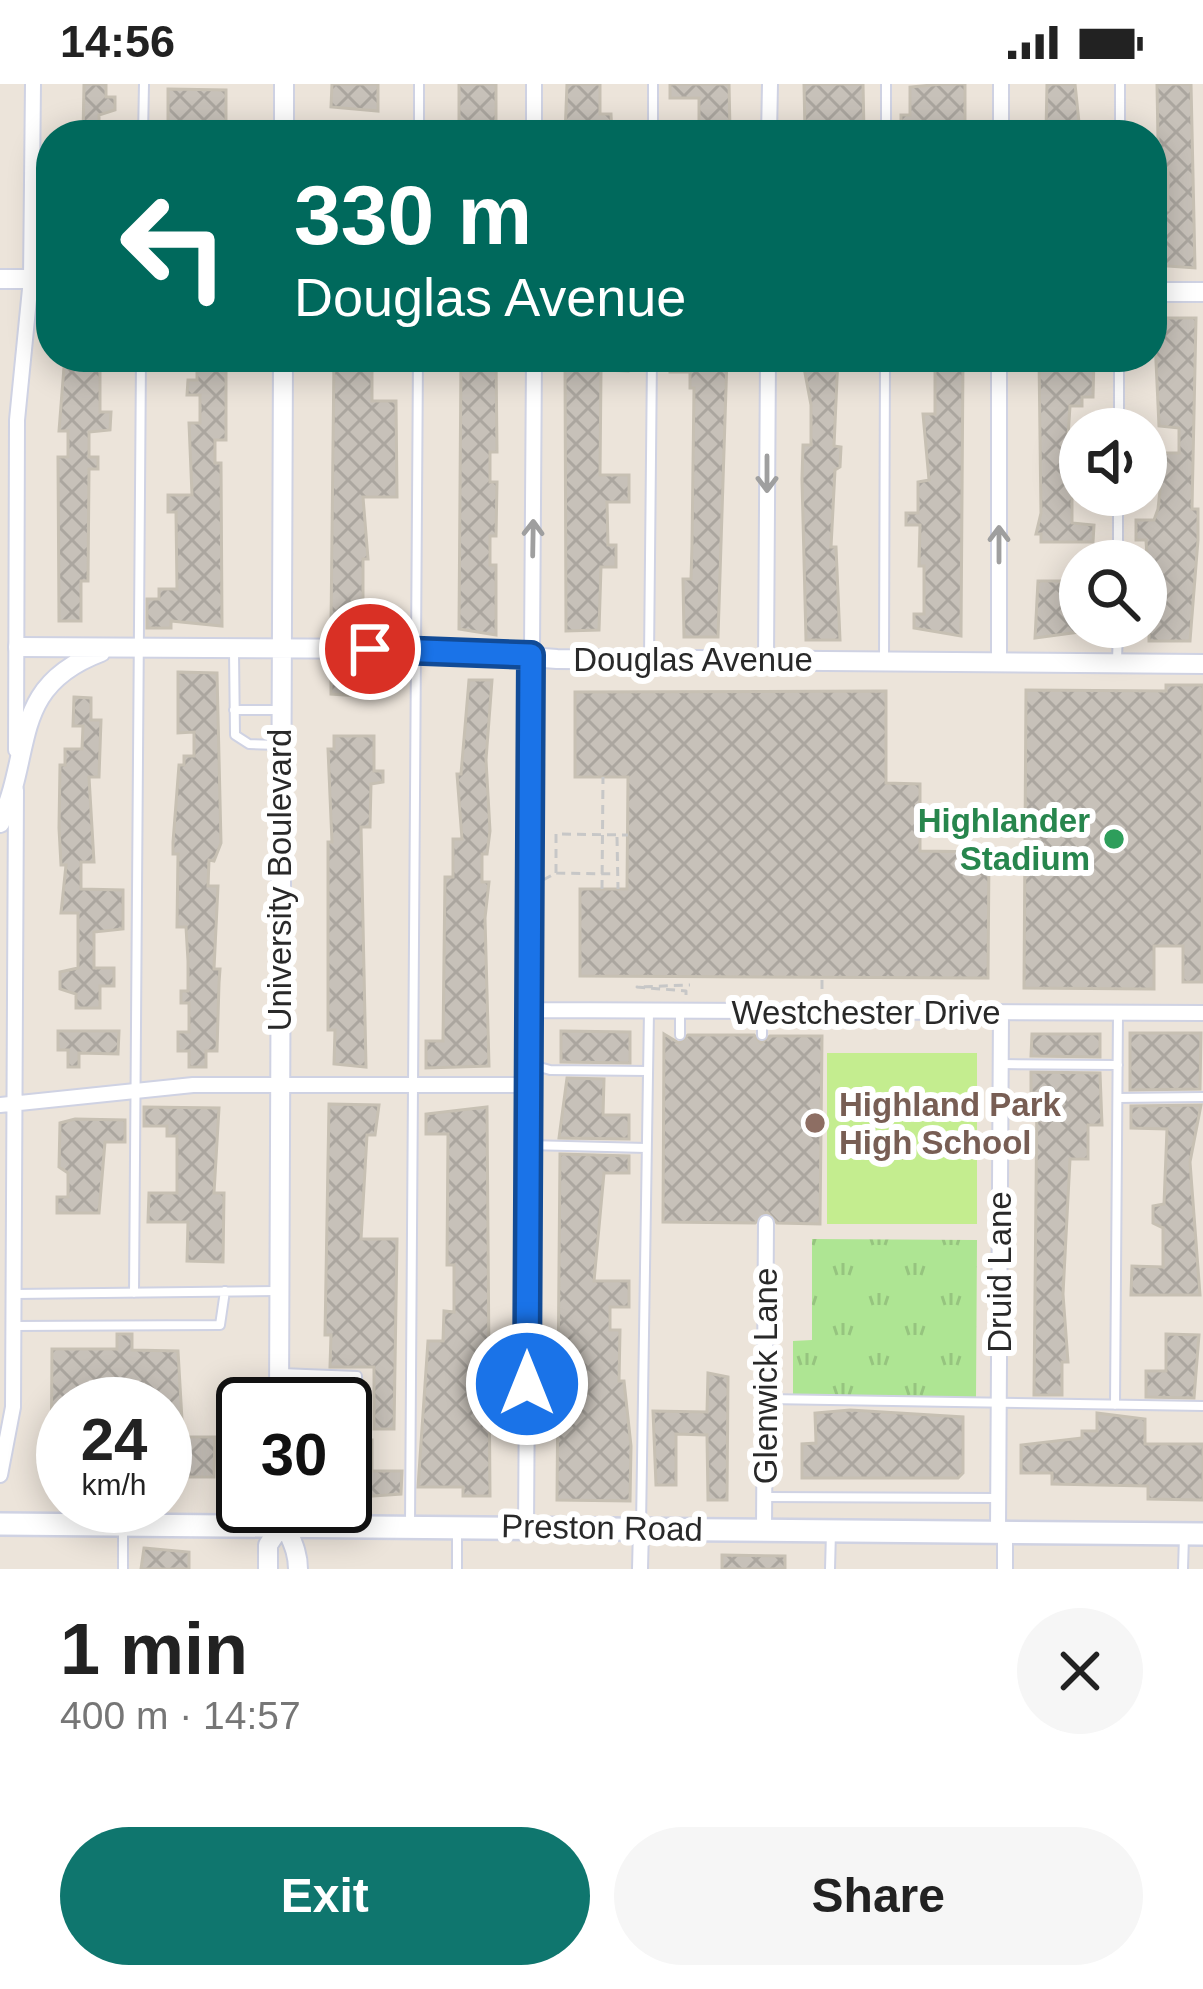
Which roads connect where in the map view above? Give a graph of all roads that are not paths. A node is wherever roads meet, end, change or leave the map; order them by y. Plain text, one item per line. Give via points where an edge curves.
1 (32, 84) edge
2 (144, 84) edge
3 (284, 84) edge
4 (419, 84) edge
5 (534, 84) edge
6 (653, 84) edge
7 (770, 84) edge
8 (886, 84) edge
9 (1001, 84) edge
10 (1120, 84) edge
11 (143, 120) edge
12 (284, 120) edge
13 (419, 120) edge
14 (535, 120) edge
15 (653, 120) edge
16 (769, 120) edge
17 (886, 120) edge
18 (1001, 120) edge
19 (1120, 120) edge
20 (36, 171) edge
21 (0, 279) edge
22 (36, 279) edge
23 (1167, 292) edge
24 (1203, 292) edge
25 (36, 302) edge
26 (141, 372) edge
27 (283, 372) edge
28 (418, 372) edge
29 (534, 372) edge
30 (652, 372) edge
31 (768, 372) edge
32 (885, 372) edge
33 (999, 372) edge
34 (1119, 372) edge
35 (1119, 408) edge
36 (18, 646) junction
37 (111, 648) junction
38 (1118, 648) edge
39 (138, 649) junction
40 (279, 649) junction
41 (416, 649) junction
42 (234, 650) junction
43 (531, 655) junction
44 (766, 658) junction
45 (650, 659) junction
46 (884, 660) junction
47 (999, 661) junction
48 (1118, 663) junction
49 (1203, 664) edge
50 (234, 710) junction
51 (279, 710) junction
52 (279, 745) junction
53 (16, 773) junction
54 (0, 823) edge
55 (0, 920) edge
56 (15, 934) junction
57 (530, 1010) junction
58 (649, 1011) junction
59 (762, 1011) junction
60 (680, 1012) junction
61 (1001, 1012) junction
62 (1203, 1013) edge
63 (1118, 1014) junction
64 (680, 1035) dead end
65 (762, 1036) dead end
66 (530, 1064) junction
67 (1001, 1064) junction
68 (1118, 1065) junction
69 (647, 1071) junction
70 (278, 1083) junction
71 (414, 1084) junction
72 (529, 1085) junction
73 (136, 1089) junction
74 (1203, 1097) edge
75 (1118, 1098) junction
76 (7, 1104) edge
77 (528, 1145) junction
78 (646, 1148) junction
79 (766, 1223) dead end
80 (10, 1285) edge
81 (225, 1291) junction
82 (277, 1291) junction
83 (134, 1293) junction
84 (14, 1326) junction
85 (278, 1373) junction
86 (278, 1377) edge
87 (356, 1377) edge
88 (765, 1399) junction
89 (998, 1403) junction
90 (1115, 1405) junction
91 (1203, 1406) edge
92 (1, 1470) edge
93 (765, 1498) junction
94 (998, 1498) junction
95 (372, 1522) edge
96 (0, 1524) edge
97 (36, 1524) edge
98 (410, 1525) junction
99 (457, 1526) junction
100 (526, 1527) junction
101 (641, 1528) junction
102 (764, 1529) junction
103 (831, 1530) junction
104 (1001, 1532) junction
105 (123, 1533) edge
106 (273, 1533) edge
107 (291, 1533) edge
108 (1193, 1534) edge
109 (123, 1569) edge
110 (268, 1569) edge
111 (298, 1569) edge
112 (457, 1569) edge
113 (640, 1569) edge
114 (830, 1569) edge
115 (1005, 1569) edge
116 (1183, 1569) edge

1 - 20 street
2 - 11 lane
3 - 12 street
4 - 13 lane
5 - 14 street
6 - 15 lane
7 - 16 street
8 - 17 lane
9 - 18 street
10 - 19 lane
21 - 22 street
23 - 24 street
25 - 36 street via 18,387
26 - 39 lane
27 - 40 street, University Boulevard
28 - 41 lane
43 -> 29 street
30 - 45 lane
31 -> 44 street
32 - 46 lane
47 -> 33 street
34 - 35 lane
36 - 37 street, Douglas Avenue
36 - 53 street
37 - 39 street, Douglas Avenue
37 - 53 street via 80,660 45,690 20,737
38 - 48 lane
39 - 42 street, Douglas Avenue
39 - 73 lane
40 - 41 street, Douglas Avenue
40 - 42 street, Douglas Avenue
40 - 51 street, University Boulevard
41 - 43 street, Douglas Avenue
41 - 71 lane
42 - 50 lane
43 - 45 street, Douglas Avenue
43 - 57 street
44 - 45 street, Douglas Avenue
44 - 46 street, Douglas Avenue
46 - 47 street, Douglas Avenue
47 - 48 street, Douglas Avenue
48 - 49 street, Douglas Avenue
50 - 51 lane
50 - 52 lane via 241,742
51 - 52 street, University Boulevard
52 - 70 street, University Boulevard
53 - 54 street
53 - 56 street
55 - 56 street
56 - 76 street
57 - 58 street, Westchester Drive
57 - 66 street
58 - 60 street, Westchester Drive
58 - 69 lane
59 - 60 street, Westchester Drive
59 - 61 street, Westchester Drive
59 - 65 lane
60 - 64 lane
61 - 63 street, Westchester Drive
61 - 67 street, Druid Lane
62 - 63 street, Westchester Drive
63 - 68 lane
66 - 69 lane
66 - 72 street
67 - 68 lane
67 - 89 street, Druid Lane
68 - 75 lane
69 - 78 lane
70 - 71 street
70 - 73 street
70 - 82 street, University Boulevard
71 - 72 street
71 - 98 lane
72 - 77 street
73 - 76 street
73 - 83 lane
74 - 75 lane
75 - 90 lane
76 - 80 street
77 - 78 lane
77 - 100 street
78 - 101 lane
79 - 88 street, Glenwick Lane
80 - 83 lane
80 - 84 street
81 - 82 lane
81 - 83 lane
81 - 84 lane via 220,1324
82 - 85 street, University Boulevard
84 - 92 street via 11,1430
85 - 86 street, University Boulevard
85 - 87 lane
88 - 89 lane
88 - 93 street, Glenwick Lane
89 - 90 lane
89 - 94 street, Druid Lane
90 - 91 lane
93 - 94 lane
93 - 102 street, Glenwick Lane
94 - 104 street, Druid Lane
95 - 98 main road, Preston Road
96 - 97 main road, Preston Road
98 - 99 main road, Preston Road
99 - 100 main road, Preston Road
99 - 112 lane
100 - 101 main road, Preston Road
101 - 102 main road, Preston Road
101 - 113 street
102 - 103 main road, Preston Road
103 - 104 main road, Preston Road
103 - 114 lane
104 - 108 main road, Preston Road
104 - 115 street, Druid Lane
105 - 109 lane
106 - 110 street
107 - 111 street
108 - 116 lane

